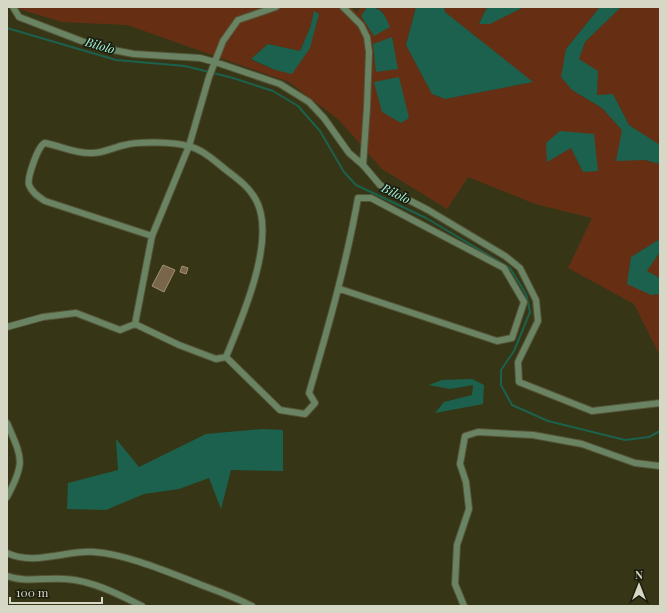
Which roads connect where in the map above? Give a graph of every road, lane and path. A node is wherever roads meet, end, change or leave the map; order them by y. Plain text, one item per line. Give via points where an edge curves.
1 (14, 7) edge
2 (276, 7) edge
3 (343, 7) edge
4 (215, 62) junction
5 (189, 146) junction
6 (363, 165) junction
7 (152, 236) junction
8 (340, 289) junction
9 (134, 324) junction
10 (7, 327) edge
11 (226, 357) junction
12 (660, 404) edge
13 (7, 423) edge
14 (660, 466) edge
15 (7, 497) edge
16 (7, 553) edge
17 (7, 576) edge
18 (142, 606) edge
19 (252, 606) edge
20 (464, 606) edge

1 - 4 street via 18,17 97,47 134,54 200,58
2 - 4 street via 238,20 223,42
3 - 6 street via 360,25 367,37 369,52
4 - 5 street
4 - 6 street via 280,84 309,102 349,153
5 - 7 street
5 - 7 street via 147,142 126,144 93,154 45,143 40,146 28,178 34,194 45,201
5 - 11 street via 210,157 247,187 262,215 263,244 245,310
6 - 12 street via 380,185 428,210 520,268 536,300 538,321 518,362 519,382 592,411
7 - 9 street
8 - 8 street via 358,198 371,198 504,268 524,302 512,338 497,341
8 - 11 street via 309,393 315,403 305,414 280,410
9 - 10 street via 120,330 76,313
9 - 11 street via 216,360
13 - 15 street via 21,461 16,481
14 - 20 street via 636,463 582,444 533,435 478,432 465,436 460,464 466,482 469,509 457,545 455,584
16 - 19 street via 20,558 94,552 118,557 164,569 234,596
17 - 18 street via 82,581 120,594

